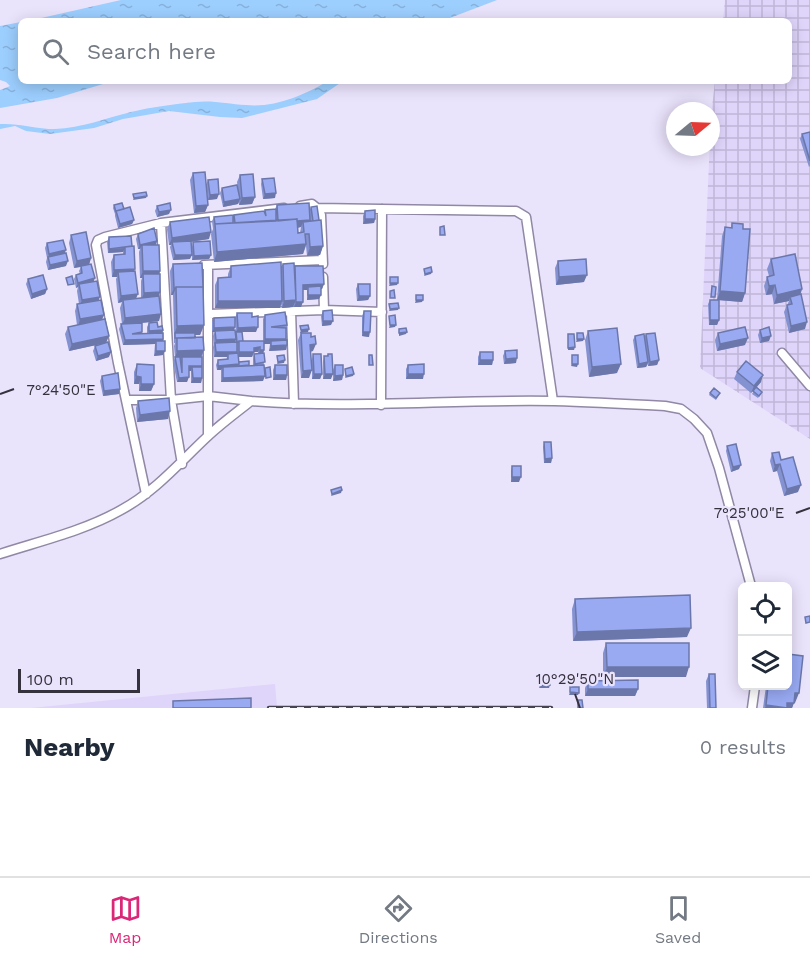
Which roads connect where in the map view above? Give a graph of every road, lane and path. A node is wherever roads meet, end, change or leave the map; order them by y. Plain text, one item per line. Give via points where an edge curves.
1 (318, 208) junction
2 (382, 209) junction
3 (160, 223) junction
4 (322, 260) junction
5 (197, 264) edge
6 (208, 265) junction
7 (324, 310) junction
8 (291, 311) junction
9 (382, 312) junction
10 (209, 314) junction
11 (782, 353) dead end
12 (810, 386) edge
13 (208, 396) junction
14 (126, 400) junction
15 (171, 400) junction
16 (251, 401) junction
17 (553, 401) junction
18 (294, 404) junction
19 (381, 405) junction
20 (208, 436) junction
21 (182, 464) junction
22 (146, 494) junction
23 (0, 554) edge
24 (750, 582) edge
25 (754, 690) edge
26 (752, 708) edge

1 - 2 street
1 - 3 street via 312,204
1 - 4 street
2 - 9 street
2 - 17 street via 516,211 526,217
3 - 14 street via 105,237 96,245
3 - 15 street via 167,265
4 - 6 street
4 - 7 street
5 - 6 street
6 - 10 street
7 - 8 street
7 - 9 street
8 - 10 street
8 - 18 street
9 - 19 street
10 - 13 street
11 - 12 street
13 - 15 street
13 - 16 street
13 - 20 street
14 - 15 street
14 - 22 street
15 - 21 street
16 - 18 street
16 - 20 street
17 - 19 street
17 - 24 street via 665,406 681,409 694,418 707,433 719,468
18 - 19 street
20 - 21 street
21 - 22 street
22 - 23 street via 92,523
25 - 26 street

